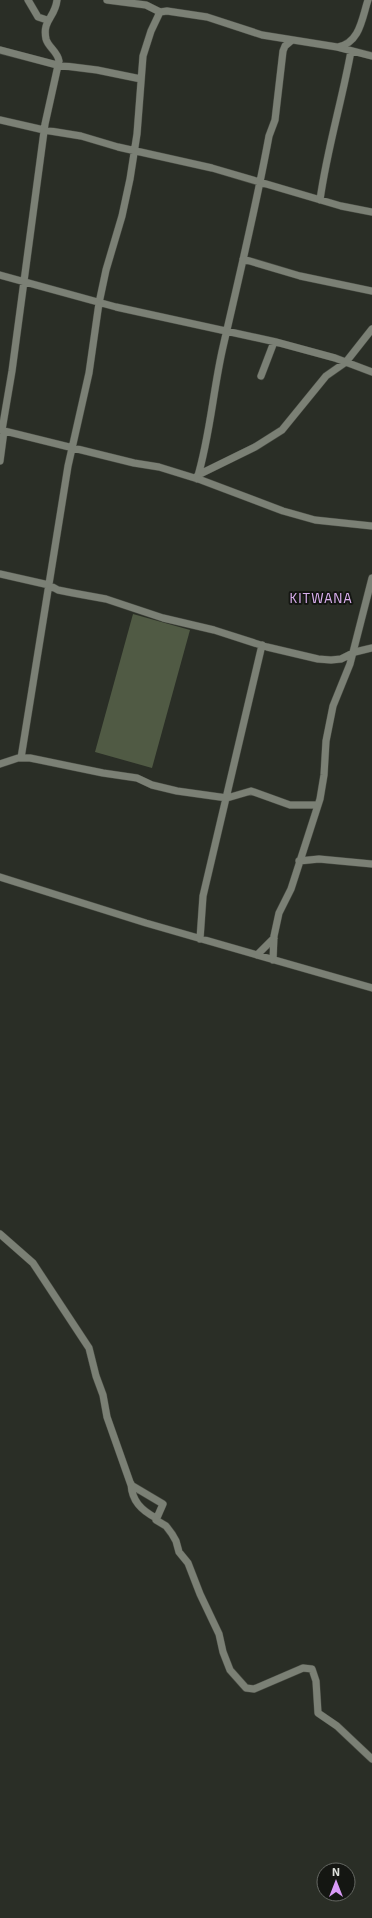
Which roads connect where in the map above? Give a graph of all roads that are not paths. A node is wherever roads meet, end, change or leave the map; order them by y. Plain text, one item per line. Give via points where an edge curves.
1 (28, 0) edge
2 (57, 0) edge
3 (107, 0) edge
4 (368, 0) edge
5 (160, 12) junction
6 (48, 20) junction
7 (292, 40) junction
8 (337, 47) junction
9 (0, 50) edge
10 (351, 51) junction
11 (372, 56) edge
12 (57, 65) junction
13 (141, 79) junction
14 (0, 120) edge
15 (44, 130) junction
16 (135, 150) junction
17 (260, 183) junction
18 (320, 200) junction
19 (372, 212) edge
20 (243, 259) junction
21 (0, 275) edge
22 (24, 281) junction
23 (372, 291) edge
24 (99, 303) junction
25 (372, 329) edge
26 (228, 331) junction
27 (274, 342) junction
28 (346, 362) junction
29 (372, 372) edge
30 (261, 376) dead end
31 (2, 430) edge
32 (73, 448) junction
33 (0, 461) edge
34 (197, 477) junction
35 (372, 526) edge
36 (0, 574) edge
37 (372, 578) edge
38 (49, 585) junction
39 (262, 645) junction
40 (372, 648) edge
41 (351, 654) junction
42 (21, 758) junction
43 (0, 764) edge
44 (227, 798) junction
45 (318, 805) junction
46 (299, 861) junction
47 (372, 864) edge
48 (0, 877) edge
49 (274, 938) junction
50 (200, 939) junction
51 (256, 955) junction
52 (273, 960) junction
53 (372, 988) edge
54 (0, 1234) edge
55 (131, 1484) junction
56 (156, 1518) junction
57 (372, 1759) edge

1 - 6 street via 38,17
2 - 6 street via 56,10
3 - 5 street via 146,5
4 - 8 street via 354,39 346,45
5 - 7 street via 207,17 262,35
5 - 13 street via 146,45
6 - 12 street via 46,41 58,58
7 - 8 street
7 - 17 street via 283,51 275,120
8 - 10 street
9 - 12 street
10 - 11 street
10 - 18 street
12 - 13 street
12 - 15 street
13 - 16 street
14 - 15 street
15 - 16 street via 81,136
15 - 22 street
16 - 17 street via 212,168
16 - 24 street via 122,216
17 - 18 street
17 - 20 street
18 - 19 street
20 - 23 street via 300,276
20 - 26 street
21 - 22 street
22 - 24 street
22 - 31 street
24 - 26 street
24 - 32 street via 89,374
25 - 28 street
26 - 27 street
26 - 34 street
27 - 28 street
27 - 30 street
28 - 29 street
28 - 34 street via 326,376 282,430
31 - 32 street
31 - 33 street
32 - 34 street
32 - 38 street
34 - 35 street via 283,511 315,520
36 - 38 street
37 - 41 street
38 - 39 street via 58,590 106,599 163,618
38 - 42 street
39 - 41 street via 331,660
39 - 44 street
40 - 41 street
41 - 45 street via 345,678 333,706 323,786
42 - 43 street
42 - 44 street via 137,778 152,785 177,791
44 - 45 street via 251,791 290,805
44 - 50 street via 203,896
45 - 46 street
46 - 47 street via 318,859
46 - 49 street via 291,889 279,913
48 - 50 street
49 - 51 street
49 - 52 street
50 - 51 street
51 - 52 street
52 - 53 street
54 - 55 street via 33,1263 89,1348 107,1417
55 - 56 street via 139,1506
55 - 56 street via 162,1502 163,1507
56 - 57 street via 172,1534 179,1552 188,1563 219,1634 227,1664 238,1680 246,1688 254,1690 303,1668 312,1669 316,1680 318,1713 337,1726

